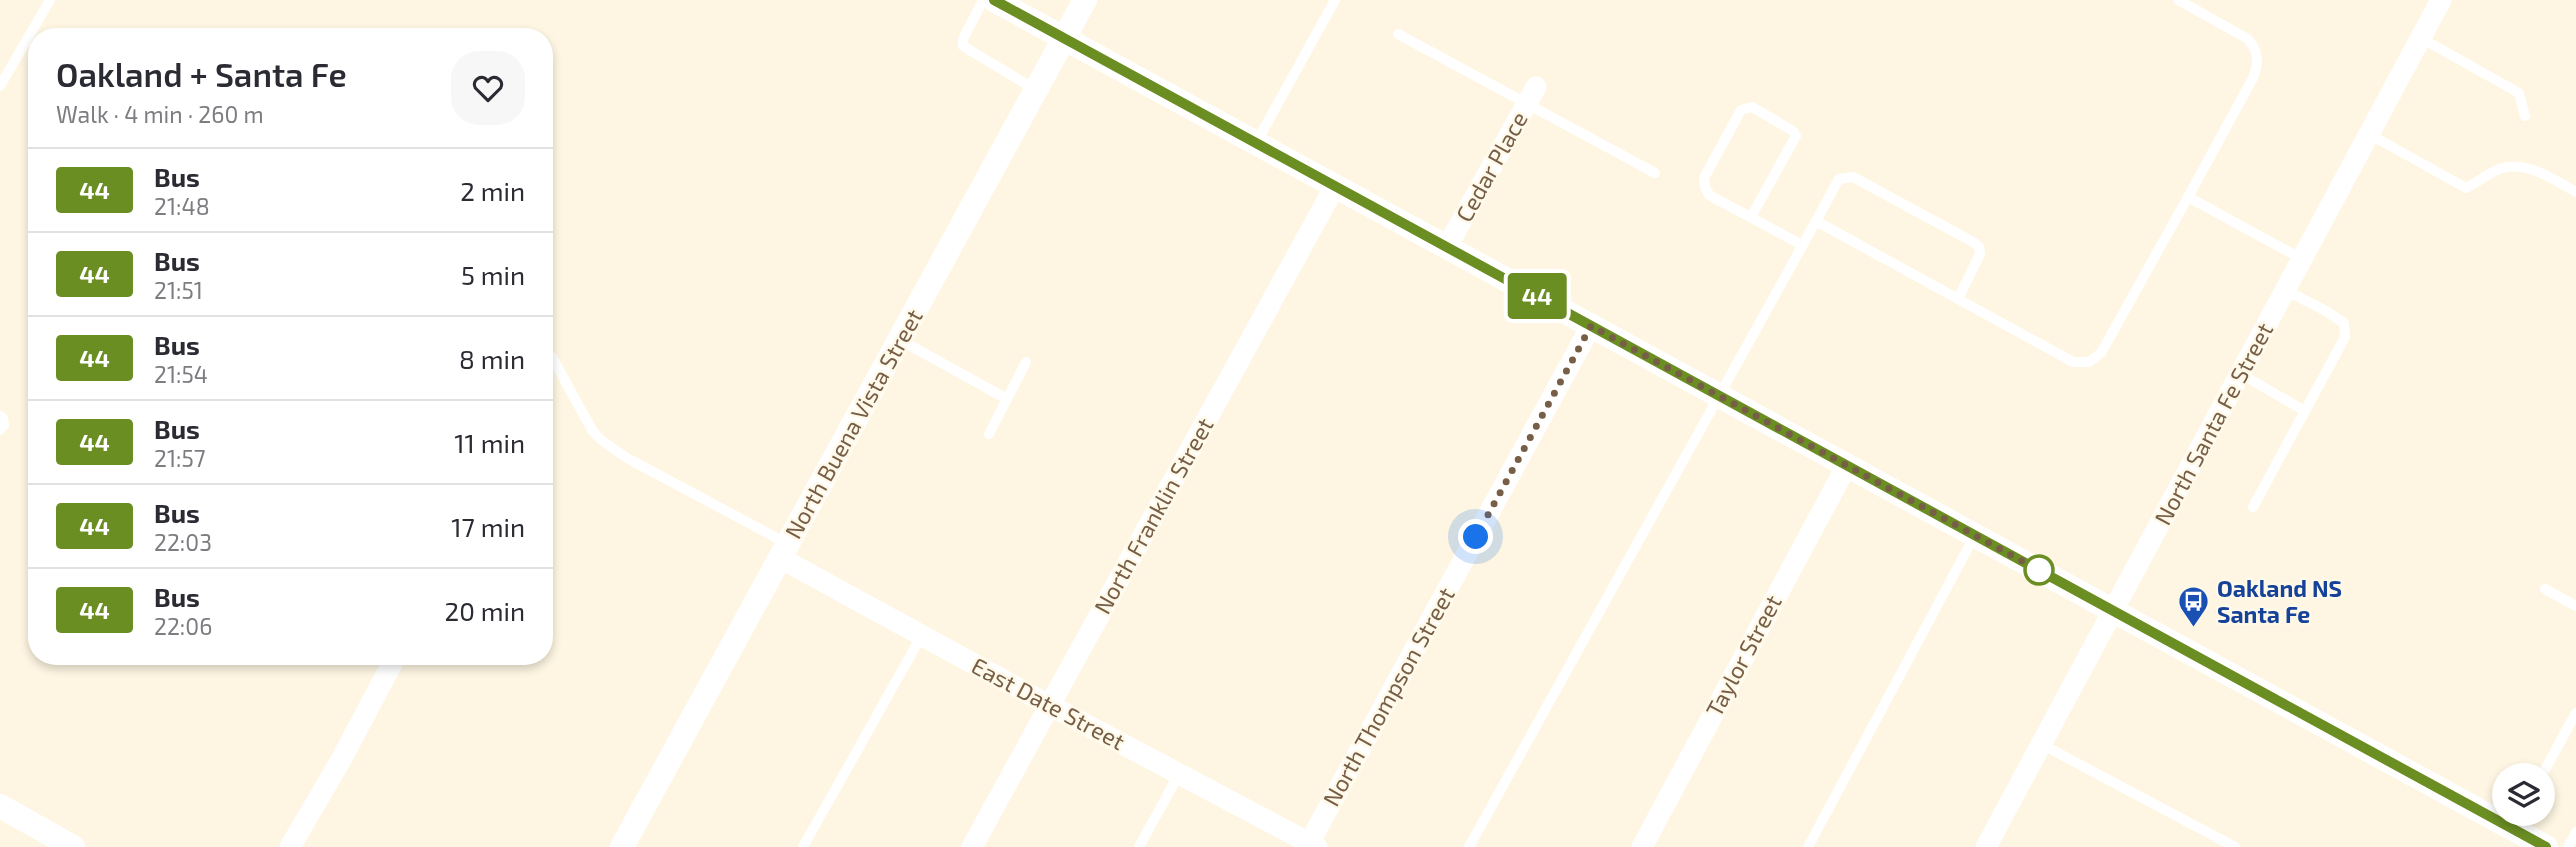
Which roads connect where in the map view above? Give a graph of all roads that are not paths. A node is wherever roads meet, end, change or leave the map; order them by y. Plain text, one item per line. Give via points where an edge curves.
1 (50, 0) edge
2 (983, 0) edge
3 (994, 0) edge
4 (1085, 0) edge
5 (1335, 0) edge
6 (2178, 0) edge
7 (2441, 0) edge
8 (34, 28) edge
9 (1398, 34) dead end
10 (28, 38) edge
11 (1064, 38) junction
12 (2421, 38) junction
13 (0, 86) edge
14 (1036, 90) junction
15 (1532, 95) junction
16 (2525, 116) dead end
17 (2369, 134) junction
18 (1256, 143) junction
19 (1656, 173) dead end
20 (1335, 186) junction
21 (2576, 192) edge
22 (2188, 197) junction
23 (1751, 217) junction
24 (1816, 221) junction
25 (1802, 245) junction
26 (1447, 247) junction
27 (2302, 259) junction
28 (2286, 290) junction
29 (1958, 299) junction
30 (1591, 326) junction
31 (900, 340) junction
32 (553, 359) edge
33 (1026, 362) dead end
34 (2241, 374) junction
35 (1719, 396) junction
36 (1007, 399) junction
37 (2305, 411) junction
38 (0, 416) edge
39 (0, 430) edge
40 (989, 434) dead end
41 (1847, 465) junction
42 (2253, 507) dead end
43 (1975, 535) junction
44 (784, 551) junction
45 (2545, 589) dead end
46 (2576, 606) edge
47 (2113, 611) junction
48 (922, 635) junction
49 (391, 665) edge
50 (1049, 705) junction
51 (2576, 713) edge
52 (2041, 744) junction
53 (2549, 763) edge
54 (1179, 774) junction
55 (0, 806) edge
56 (2576, 832) edge
57 (1311, 846) edge
58 (74, 847) edge
59 (290, 847) edge
60 (622, 847) edge
61 (803, 847) edge
62 (972, 847) edge
63 (1139, 847) edge
64 (1469, 847) edge
65 (1642, 847) edge
66 (1808, 847) edge
67 (1986, 847) edge
68 (2235, 847) edge
69 (2546, 847) edge
70 (2568, 847) edge

1 - 8 lane
2 - 14 lane via 963,46
3 - 11 street
4 - 11 street, North Buena Vista Street
5 - 18 lane
6 - 22 lane via 2248,39 2259,62
7 - 12 street, North Santa Fe Street
9 - 15 lane
10 - 13 lane
11 - 14 street, North Buena Vista Street
11 - 18 street
12 - 16 lane via 2519,93
12 - 17 street, North Santa Fe Street
14 - 31 street, North Buena Vista Street
15 - 19 lane
15 - 26 street, Cedar Place
17 - 21 lane via 2466,188 2500,169 2518,166
17 - 27 street, North Santa Fe Street
18 - 20 street
20 - 26 street
20 - 50 street, North Franklin Street
22 - 27 lane
22 - 29 lane via 2101,352 2089,362 2073,362
23 - 23 lane via 1709,195 1704,178 1741,110 1752,107 1796,136
23 - 25 lane
24 - 25 lane
24 - 29 lane
24 - 29 lane via 1839,179 1853,177 1975,243 1980,254
25 - 35 lane
26 - 30 street
27 - 28 street, North Santa Fe Street
28 - 34 street, North Santa Fe Street
28 - 37 lane via 2344,323 2346,337
30 - 35 street
30 - 57 street, North Thompson Street
31 - 36 lane
31 - 44 street, North Buena Vista Street
32 - 44 lane via 601,440
33 - 36 lane
34 - 37 lane
34 - 47 street, North Santa Fe Street
35 - 41 street
35 - 64 lane
36 - 40 lane
37 - 42 lane
38 - 39 lane via 4,425
41 - 43 street
41 - 65 street, Taylor Street
43 - 47 street
43 - 66 lane
44 - 48 street, East Date Street
44 - 60 street, North Buena Vista Street
45 - 46 lane
47 - 52 street, North Santa Fe Street
47 - 69 street via 2515,825
48 - 50 street, East Date Street
48 - 61 lane
49 - 59 street
50 - 54 street, East Date Street
50 - 62 street, North Franklin Street
51 - 53 lane
52 - 67 street, North Santa Fe Street
52 - 68 lane
54 - 57 street, East Date Street
54 - 63 lane
55 - 58 street
56 - 70 lane

